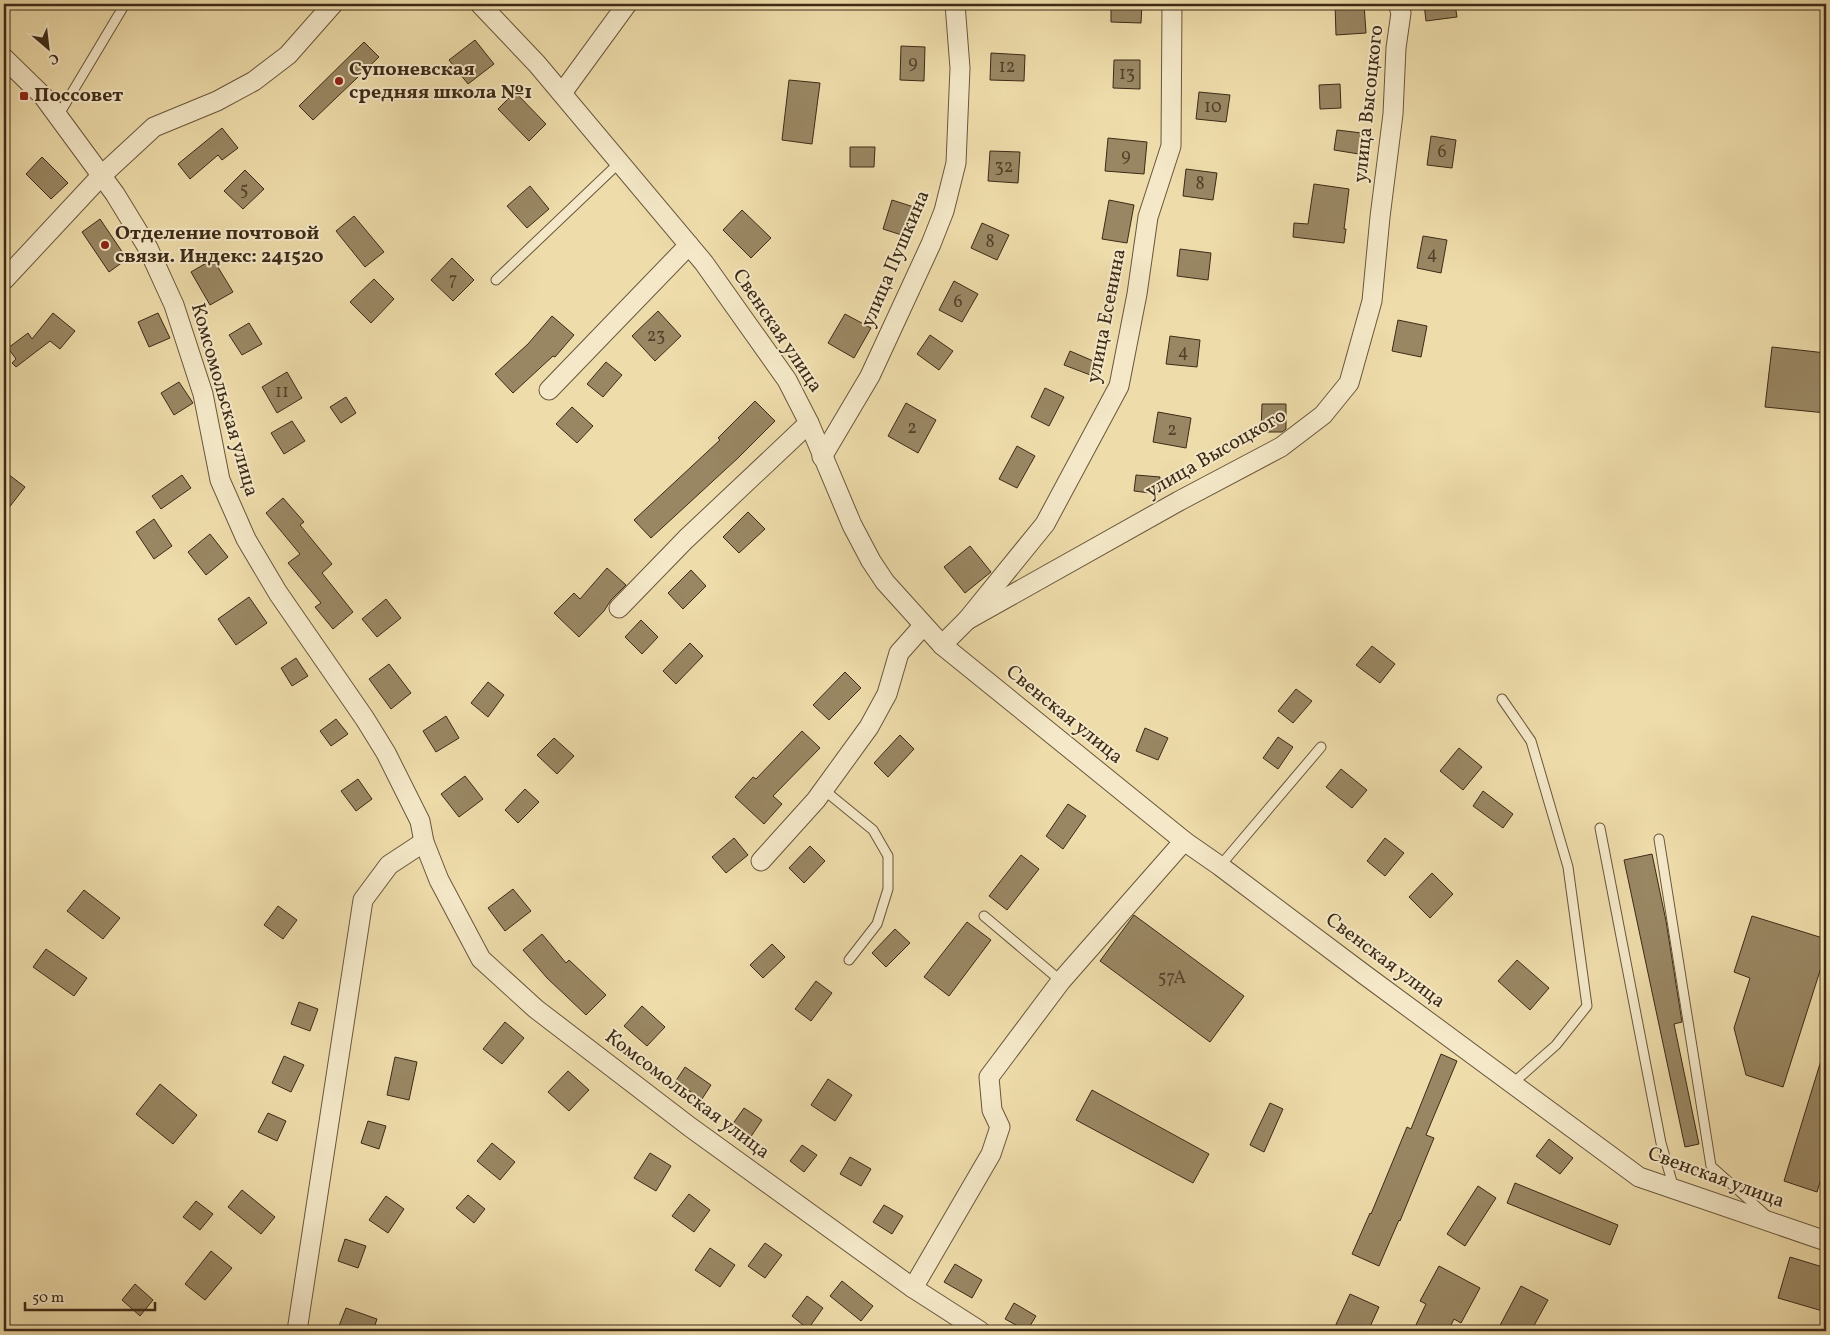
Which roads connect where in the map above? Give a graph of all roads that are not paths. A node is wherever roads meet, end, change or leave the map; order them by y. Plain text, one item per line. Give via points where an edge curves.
1 (125, 4) edge
2 (333, 4) edge
3 (480, 4) edge
4 (627, 4) edge
5 (955, 4) edge
6 (1172, 4) edge
7 (1398, 4) edge
8 (4, 58) edge
9 (562, 93) junction
10 (58, 116) junction
11 (620, 162) junction
12 (101, 176) junction
13 (689, 245) junction
14 (4, 280) edge
15 (496, 280) dead end
16 (549, 390) dead end
17 (809, 423) junction
18 (822, 457) junction
19 (619, 608) dead end
20 (968, 620) junction
21 (923, 626) junction
22 (942, 645) junction
23 (1502, 699) dead end
24 (1321, 747) dead end
25 (824, 790) junction
26 (1600, 828) dead end
27 (1659, 839) dead end
28 (1184, 841) junction
29 (424, 842) junction
30 (761, 861) dead end
31 (1220, 866) junction
32 (984, 916) dead end
33 (849, 960) dead end
34 (1061, 980) junction
35 (1512, 1084) junction
36 (1674, 1189) junction
37 (1775, 1224) junction
38 (1826, 1241) edge
39 (913, 1288) junction
40 (297, 1331) edge
41 (980, 1331) edge

1 - 10 lane
2 - 12 street via 288,54 254,81 217,102 154,127
3 - 9 street, Свенская улица
4 - 9 street
5 - 18 street, улица Пушкина via 960,68 956,163 944,210 870,376
6 - 20 street, улица Есенина via 1171,146 1148,217 1119,386 1045,524
7 - 20 street, улица Высоцкого via 1401,13 1393,114 1372,301 1349,383 1323,415 1281,447
8 - 10 street, Комсомольская улица via 43,96
9 - 11 street, Свенская улица
10 - 12 street, Комсомольская улица
11 - 13 street, Свенская улица
11 - 15 lane
12 - 14 street
12 - 29 street, Комсомольская улица via 148,248 174,305 203,394 220,480 246,539 278,593 386,753 420,821
13 - 16 street
13 - 17 street, Свенская улица via 787,380
17 - 18 street, Свенская улица
17 - 19 street via 686,539
18 - 21 street, Свенская улица via 871,561
20 - 22 street, улица Есенина
21 - 22 street, Свенская улица
21 - 25 street via 899,653 887,694
22 - 28 street, Свенская улица
23 - 35 lane via 1531,741 1568,867 1587,1006 1556,1045
24 - 31 lane
25 - 30 street
25 - 33 lane via 873,830 888,856 888,890 877,924
26 - 36 lane via 1661,1143
27 - 37 lane via 1711,1166
28 - 31 street, Свенская улица
28 - 34 street
29 - 39 street, Комсомольская улица via 439,880 481,958 536,1010 698,1133
29 - 40 street via 389,865 363,900
31 - 35 street, Свенская улица
32 - 34 lane
34 - 39 street via 989,1077 992,1110 1000,1127 991,1154
35 - 36 street, Свенская улица via 1639,1177
36 - 37 street, Свенская улица
37 - 38 street, Свенская улица
39 - 41 street, Комсомольская улица

